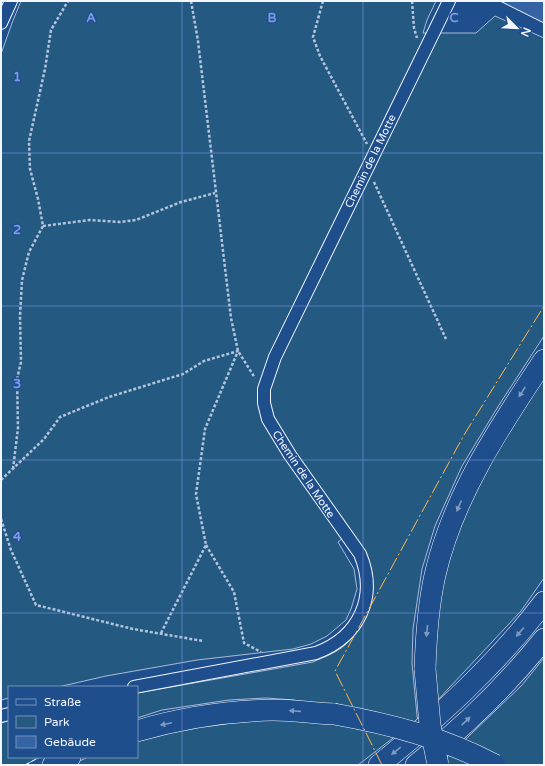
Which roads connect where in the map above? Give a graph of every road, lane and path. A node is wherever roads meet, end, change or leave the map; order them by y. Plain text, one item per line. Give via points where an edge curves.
1 (11, 1) edge
2 (68, 1) edge
3 (192, 1) edge
4 (323, 1) edge
5 (412, 1) edge
6 (449, 1) edge
7 (1, 23) edge
8 (423, 53) junction
9 (373, 156) junction
10 (367, 167) junction
11 (216, 193) junction
12 (43, 226) junction
13 (446, 339) dead end
14 (238, 351) junction
15 (544, 360) edge
16 (264, 389) junction
17 (13, 469) junction
18 (1, 480) edge
19 (1, 519) edge
20 (206, 545) junction
21 (544, 602) edge
22 (161, 633) junction
23 (544, 639) edge
24 (203, 640) dead end
25 (270, 662) junction
26 (138, 686) edge
27 (138, 731) edge
28 (68, 758) edge
29 (53, 765) edge
30 (379, 765) edge
31 (416, 765) edge
32 (438, 765) edge
33 (495, 765) edge

1 - 7 street
2 - 12 path via 51,30 29,141 30,169
3 - 11 path
4 - 9 path via 313,37 320,56
5 - 8 path via 414,28
6 - 8 street, Chemin de la Motte
8 - 9 street, Chemin de la Motte
9 - 10 street, Chemin de la Motte
10 - 13 path
10 - 16 street, Chemin de la Motte via 275,357
11 - 12 path via 181,202 136,220 90,220
11 - 14 path via 231,318
12 - 17 path via 29,252 22,280 21,362 17,379 18,428
14 - 16 path
14 - 17 path via 204,361 183,374 109,397 60,417 44,439
14 - 20 path via 205,430 196,494
15 -> 32 highway, bridge via 487,449 457,510 436,574 429,608 425,669 430,725
16 - 25 street, Chemin de la Motte via 268,419 290,456 360,554 368,587 360,615 351,631 338,642 316,654
17 - 18 path
19 - 22 path via 11,550 36,605
20 - 22 path
20 - 25 path via 234,592 244,643 262,652
21 -> 30 highway via 474,682
22 - 24 path
31 -> 23 highway via 491,698
25 - 26 street, Chemin de la Motte
33 -> 27 highway, bridge via 423,735 390,725 334,714 255,711 188,719
28 - 29 highway

